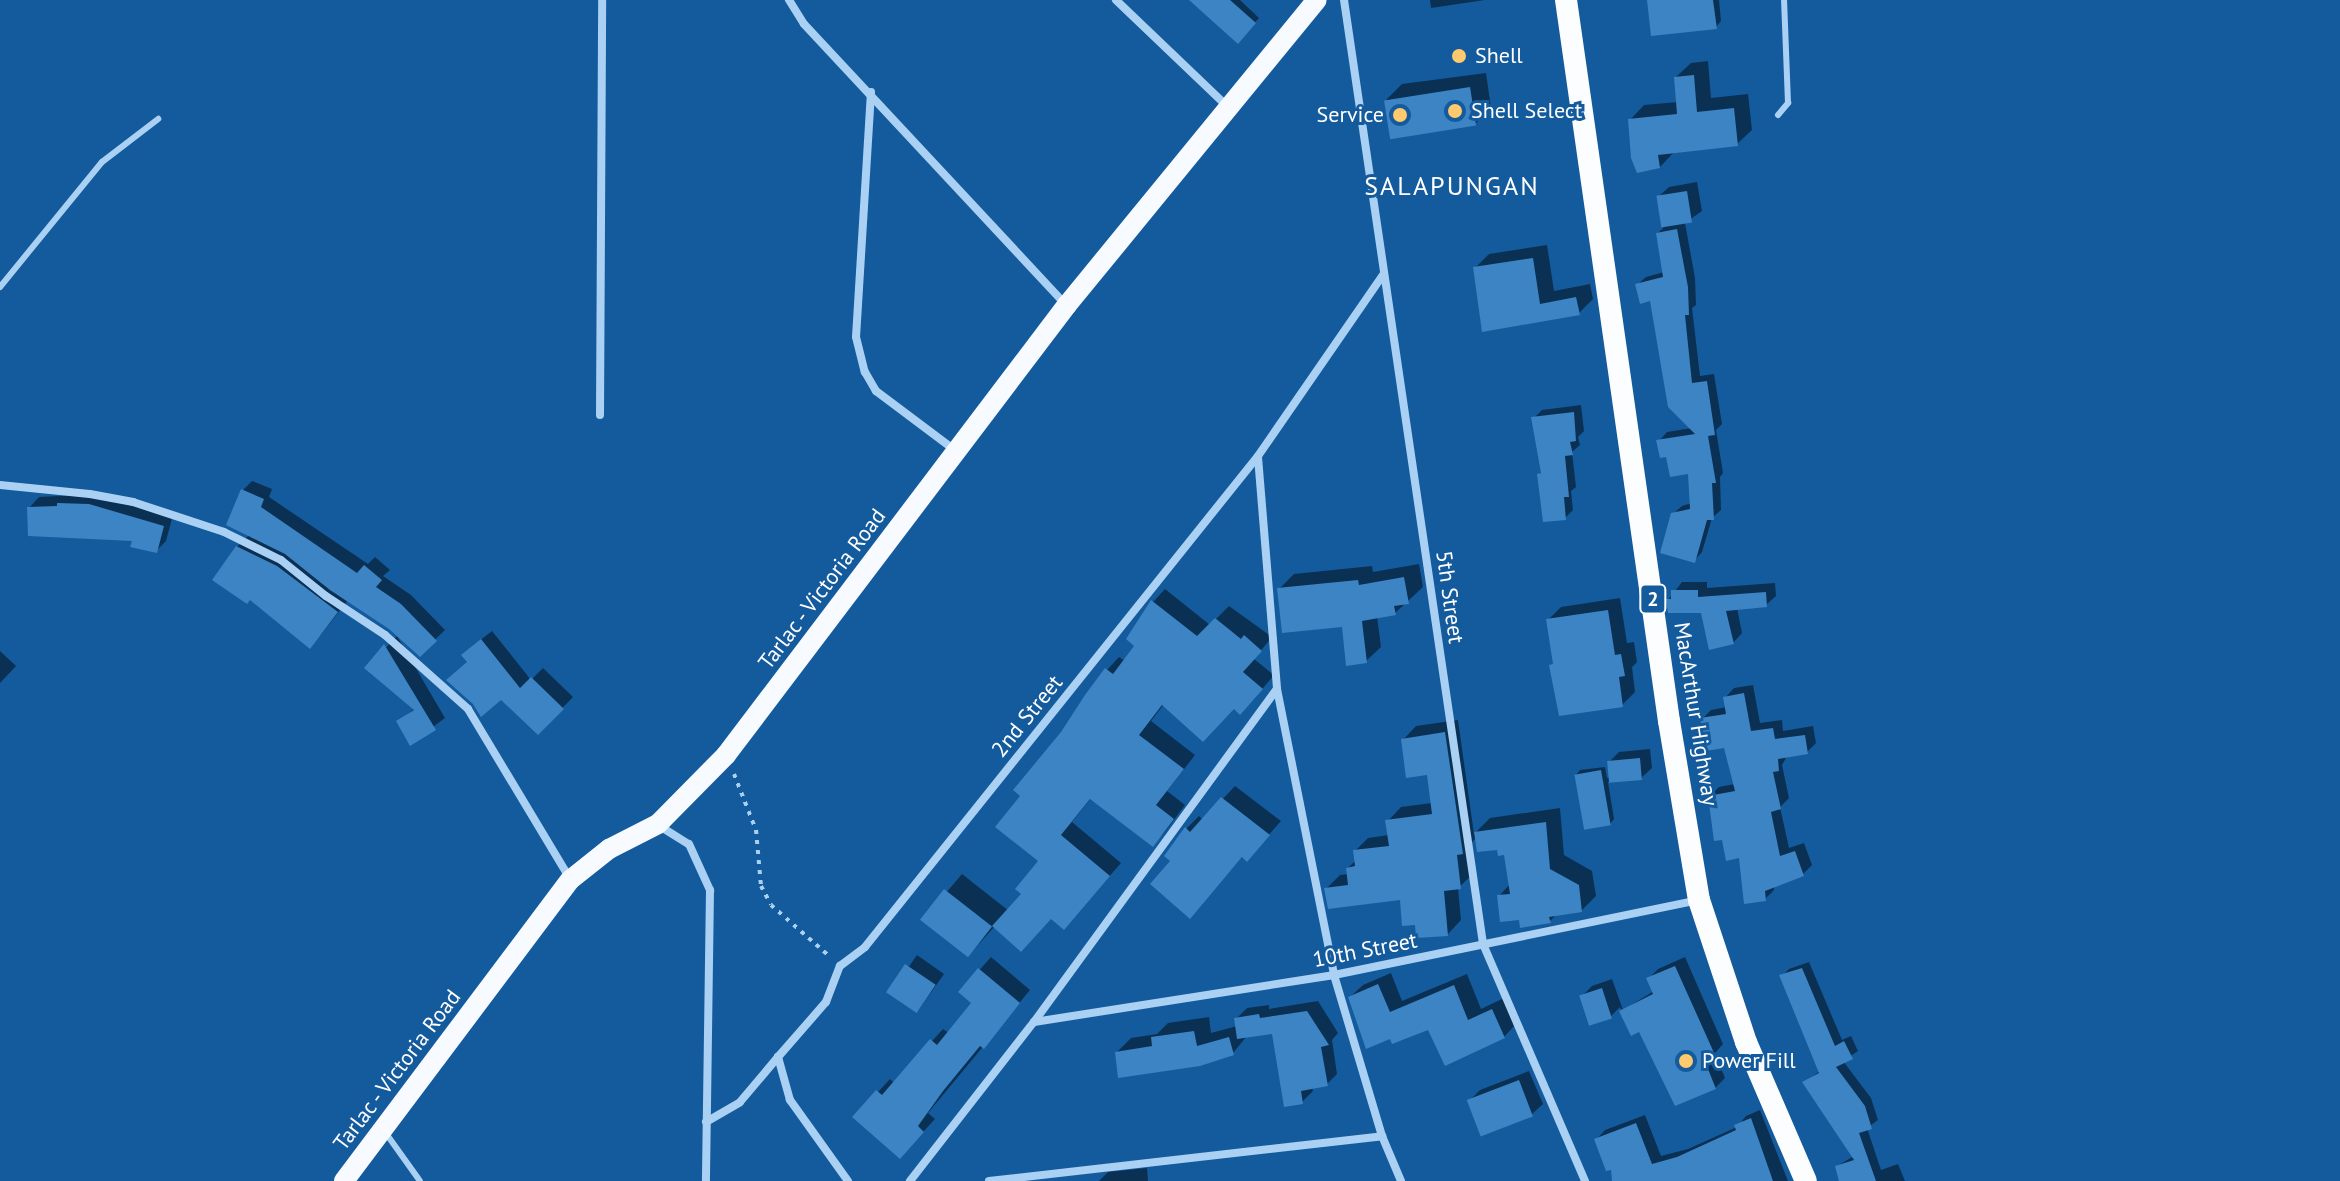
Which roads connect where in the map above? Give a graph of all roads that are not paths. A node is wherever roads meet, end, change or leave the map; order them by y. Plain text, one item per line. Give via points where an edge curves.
1 (602, 0) edge
2 (789, 0) edge
3 (1116, 0) edge
4 (1317, 0) edge
5 (1344, 0) edge
6 (1566, 0) edge
7 (1784, 0) edge
8 (871, 92) junction
9 (1230, 110) junction
10 (1778, 115) dead end
11 (158, 119) dead end
12 (1383, 274) junction
13 (0, 287) edge
14 (1067, 305) junction
15 (600, 415) dead end
16 (956, 451) junction
17 (1258, 456) junction
18 (0, 485) edge
19 (1277, 689) junction
20 (658, 824) junction
21 (570, 880) junction
22 (1699, 900) junction
23 (1483, 944) junction
24 (1334, 975) junction
25 (1034, 1022) junction
26 (778, 1057) junction
27 (706, 1122) junction
28 (382, 1129) junction
29 (1382, 1136) junction
30 (344, 1181) edge
31 (420, 1181) edge
32 (706, 1181) edge
33 (848, 1181) edge
34 (910, 1181) edge
35 (989, 1181) edge
36 (1401, 1181) edge
37 (1585, 1181) edge
38 (1806, 1181) edge

1 - 15 street
2 - 8 street via 804,24
3 - 9 street
4 - 9 main road, Tarlac - Victoria Road
5 - 12 street, 5th Street
6 - 22 highway, MacArthur Highway / 2
7 - 10 lane via 1788,103
8 - 14 street
8 - 16 street via 856,337 876,391
9 - 14 main road, Tarlac - Victoria Road
11 - 13 lane via 102,162
12 - 17 street, 2nd Street
12 - 23 street, 5th Street
14 - 16 main road, Tarlac - Victoria Road
16 - 20 main road, Tarlac - Victoria Road via 726,755
17 - 19 street
17 - 26 street, 2nd Street via 865,947 840,966 826,1002
18 - 21 street via 133,502 224,532 281,560 385,635 468,709
19 - 24 street
19 - 25 street
20 - 21 main road, Tarlac - Victoria Road via 609,849
20 - 27 street via 689,844 710,890
21 - 28 main road, Tarlac - Victoria Road
22 - 23 street, 10th Street
22 - 38 highway, MacArthur Highway / 2 via 1746,1042
23 - 24 street, 10th Street
23 - 37 street, 5th Street
24 - 25 street, 10th Street
24 - 29 street
25 - 34 street
26 - 27 street, 2nd Street via 740,1102
26 - 33 street via 790,1100
27 - 32 street
28 - 30 main road, Tarlac - Victoria Road
28 - 31 lane
29 - 35 street
29 - 36 street

